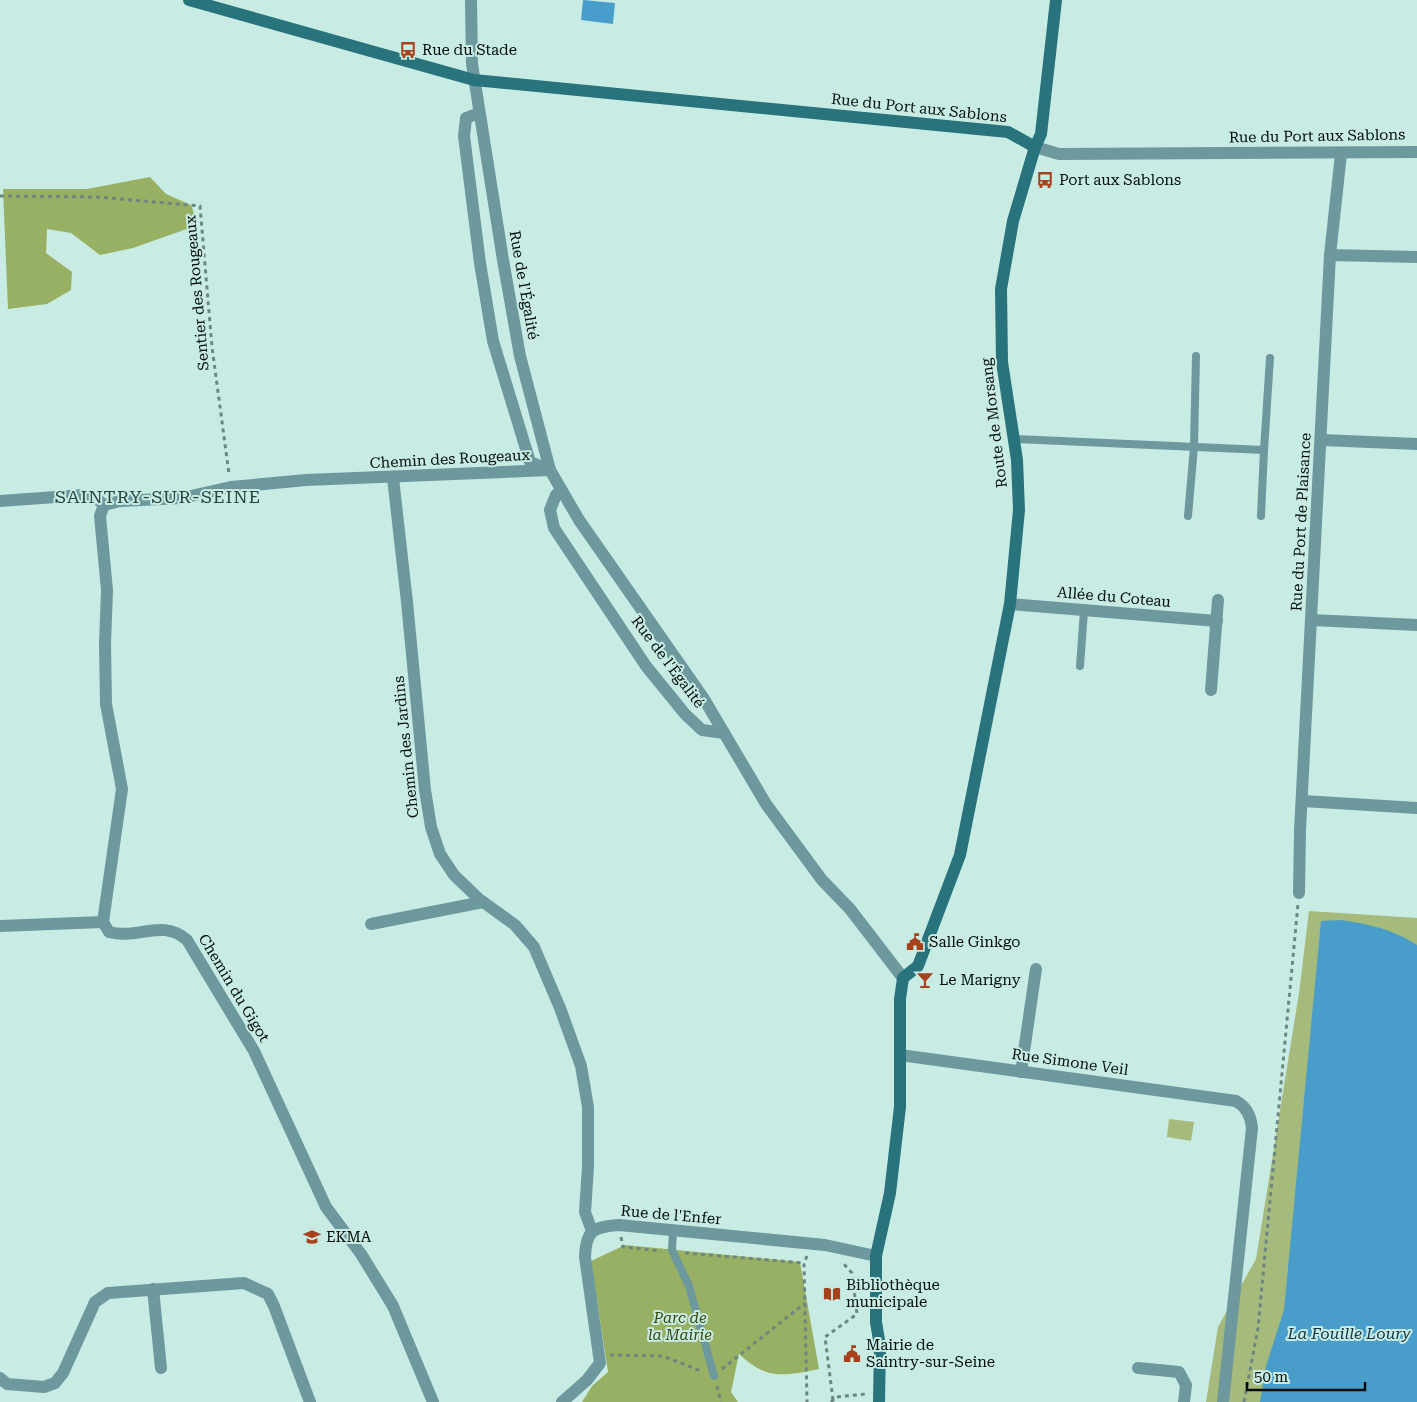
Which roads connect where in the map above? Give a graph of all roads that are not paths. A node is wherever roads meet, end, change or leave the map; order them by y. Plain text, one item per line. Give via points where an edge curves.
1 (188, 0) edge
2 (471, 0) edge
3 (1056, 0) edge
4 (474, 80) junction
5 (479, 113) junction
6 (1035, 147) junction
7 (1417, 152) edge
8 (1341, 154) junction
9 (1330, 255) junction
10 (1417, 257) edge
11 (1196, 356) dead end
12 (1270, 358) dead end
13 (1014, 440) junction
14 (1322, 440) junction
15 (1417, 444) edge
16 (1194, 447) junction
17 (1264, 450) junction
18 (550, 470) junction
19 (392, 478) junction
20 (561, 490) junction
21 (0, 501) edge
22 (104, 505) junction
23 (1188, 516) dead end
24 (1261, 516) dead end
25 (1218, 600) dead end
26 (1010, 604) junction
27 (1084, 610) junction
28 (1312, 620) junction
29 (1217, 621) junction
30 (1417, 626) edge
31 (1080, 666) dead end
32 (1211, 690) dead end
33 (724, 733) junction
34 (1303, 801) junction
35 (1417, 808) edge
36 (1299, 893) road end
37 (483, 902) junction
38 (103, 922) junction
39 (371, 924) dead end
40 (0, 926) edge
41 (1036, 969) dead end
42 (903, 978) junction
43 (900, 1055) junction
44 (1022, 1072) junction
45 (592, 1231) junction
46 (673, 1231) junction
47 (876, 1256) junction
48 (153, 1289) junction
49 (161, 1368) dead end
50 (1138, 1368) dead end
51 (714, 1376) road end
52 (0, 1378) edge
53 (879, 1397) edge
54 (310, 1402) edge
55 (433, 1402) edge
56 (562, 1402) edge
57 (1184, 1402) edge
58 (1222, 1402) edge

1 - 4 street, Rue du Port aux Sablons
2 - 4 street
3 - 6 street, Route de Morsang via 1046,103 1041,134
4 - 5 street, Rue de l'Égalité
4 - 6 street, Rue du Port aux Sablons via 1008,132
5 - 18 street, Rue de l'Égalité via 520,356
5 - 18 street, Chemin des Rougeaux via 466,118 464,136 493,341 530,462
6 - 8 street, Rue du Port aux Sablons via 1059,154
6 - 13 street, Route de Morsang via 1014,221 1001,289 1002,362
7 - 8 street, Rue du Port aux Sablons
8 - 9 street, Rue du Port de Plaisance
9 - 10 street
9 - 14 street, Rue du Port de Plaisance
11 - 16 lane
12 - 17 lane
13 - 16 lane
13 - 26 street, Route de Morsang via 1019,510
14 - 15 street
14 - 28 street, Rue du Port de Plaisance
16 - 17 lane
16 - 23 lane
17 - 24 lane
18 - 19 street, Chemin des Rougeaux
18 - 20 street, Rue de l'Égalité
19 - 22 street, Chemin des Rougeaux via 306,480 231,487 182,498 120,501
19 - 37 street, Chemin des Jardins via 431,827 440,854 454,874
20 - 33 street, Rue de l'Égalité
20 - 33 street, Rue de l'Égalité via 550,510 554,528 646,666 702,730
21 - 22 street via 83,495 96,498
22 - 38 street via 100,516 107,590 106,704 122,789
25 - 29 street
26 - 27 street, Allée du Coteau
26 - 42 street, Route de Morsang via 960,855 918,966
27 - 29 street, Allée du Coteau
27 - 31 lane
28 - 30 street
28 - 34 street, Rue du Port de Plaisance
29 - 32 street
33 - 42 street, Rue de l'Égalité via 766,804 822,880 850,909
34 - 35 street
34 - 36 street, Rue du Port de Plaisance
37 - 39 street
37 - 45 street, Chemin des Jardins via 515,925 534,947 581,1066 588,1107 585,1212
38 - 40 street
38 - 55 street, Chemin du Gigot via 108,932 120,935 169,929 187,940 254,1051 326,1208 361,1254 393,1306
41 - 44 street
42 - 43 street
43 - 44 street, Rue Simone Veil
43 - 47 street via 900,1106 894,1162
44 - 58 street, Rue Simone Veil via 1236,1101 1248,1112 1252,1128
45 - 46 street, Rue de l'Enfer via 619,1226
45 - 56 street via 585,1240 585,1257 600,1363
46 - 47 street, Rue de l'Enfer via 825,1245
46 - 51 lane via 674,1252 689,1286
47 - 53 street
48 - 49 street
48 - 52 street via 108,1293 95,1302 63,1373 54,1383 44,1386 7,1384
48 - 54 street via 244,1283 268,1294
50 - 57 street via 1179,1372 1186,1385

